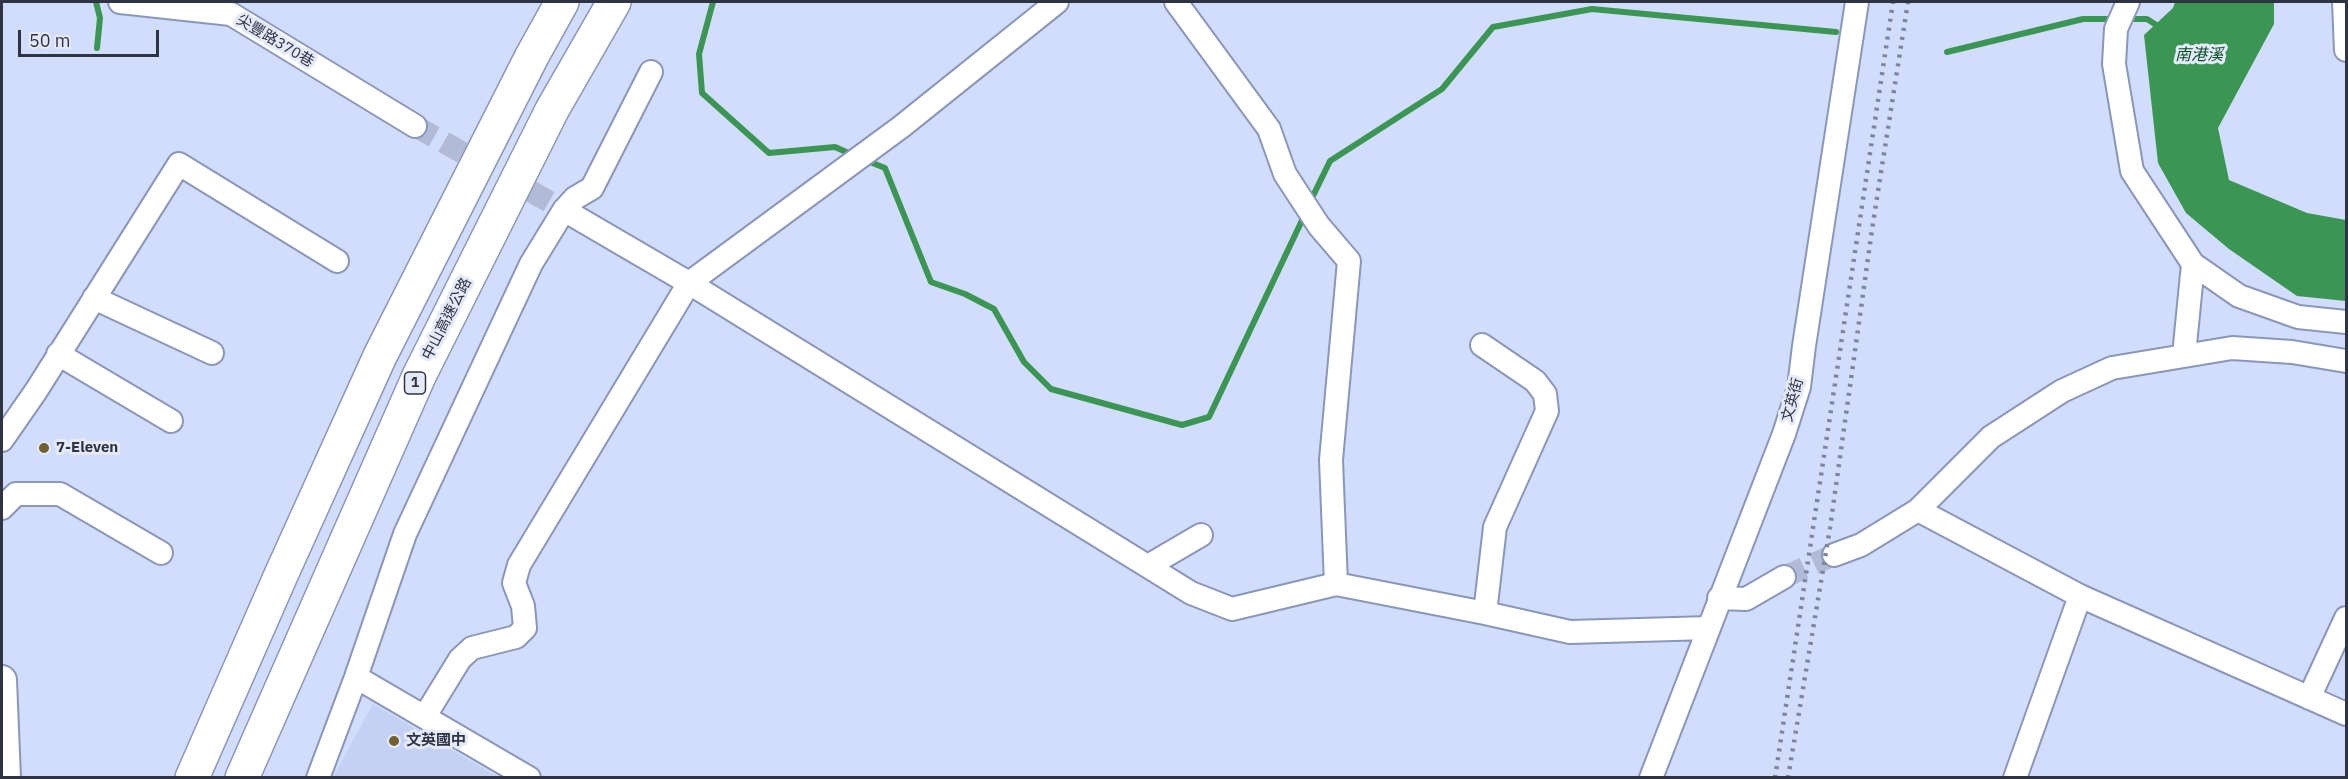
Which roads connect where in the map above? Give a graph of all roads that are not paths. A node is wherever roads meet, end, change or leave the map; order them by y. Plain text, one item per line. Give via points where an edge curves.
1 (120, 2) edge
2 (562, 2) edge
3 (614, 2) edge
4 (1057, 2) edge
5 (1176, 2) edge
6 (1857, 2) edge
7 (2128, 2) edge
8 (2344, 2) edge
9 (222, 7) edge
10 (2346, 50) edge
11 (651, 72) dead end
12 (416, 126) tunnel mouth
13 (564, 210) junction
14 (337, 261) dead end
15 (2193, 264) junction
16 (689, 283) junction
17 (94, 298) junction
18 (2346, 322) edge
19 (1482, 345) dead end
20 (212, 353) dead end
21 (58, 354) junction
22 (2184, 355) junction
23 (2346, 361) edge
24 (171, 421) dead end
25 (2, 440) edge
26 (2, 508) edge
27 (1918, 510) junction
28 (1201, 536) dead end
29 (161, 552) dead end
30 (1834, 555) tunnel mouth
31 (1148, 566) junction
32 (1785, 577) tunnel mouth
33 (1336, 584) junction
34 (2080, 596) junction
35 (1719, 598) junction
36 (1485, 613) junction
37 (2346, 618) edge
38 (1709, 628) junction
39 (356, 677) junction
40 (2, 680) edge
41 (2310, 698) junction
42 (2346, 714) edge
43 (425, 716) junction
44 (6, 777) edge
45 (192, 777) edge
46 (242, 777) edge
47 (318, 777) edge
48 (530, 777) edge
49 (1651, 777) edge
50 (2015, 777) edge

1 - 9 street, 尖豐路370巷
2 - 45 highway via 380,356
3 - 46 highway, 中山高速公路 / 1 via 552,110 419,376
4 - 16 street via 860,158
5 - 33 street via 1269,129 1285,174 1349,261 1331,460
6 - 35 street, 文英街 via 1799,387
7 - 15 street via 2116,29 2114,64 2132,171
8 - 10 street
9 - 12 street, 尖豐路370巷
11 - 13 street via 592,188
13 - 16 street
13 - 39 street via 531,264 405,534
14 - 17 street via 179,164
15 - 18 street via 2239,296 2298,317
15 - 22 street
16 - 31 street
16 - 43 street via 519,565 514,584 523,606 525,628 516,638 472,648 460,659
17 - 20 street
17 - 21 street
19 - 36 street via 1535,381 1545,394 1547,411 1495,527
21 - 24 street
21 - 25 street
22 - 23 street via 2232,348
22 - 27 street via 2112,368 2062,392 1991,437
26 - 29 street via 16,494 60,494
27 - 30 street via 1861,545
27 - 34 street
28 - 31 street
31 - 33 street via 1191,593 1232,609
32 - 35 street via 1746,599
33 - 36 street
34 - 41 street
34 - 50 street
35 - 38 street, 文英街
36 - 38 street via 1570,632
37 - 41 street
38 - 49 street, 文英街
39 - 43 street
39 - 47 street
40 - 44 main road
41 - 42 street
43 - 48 street

